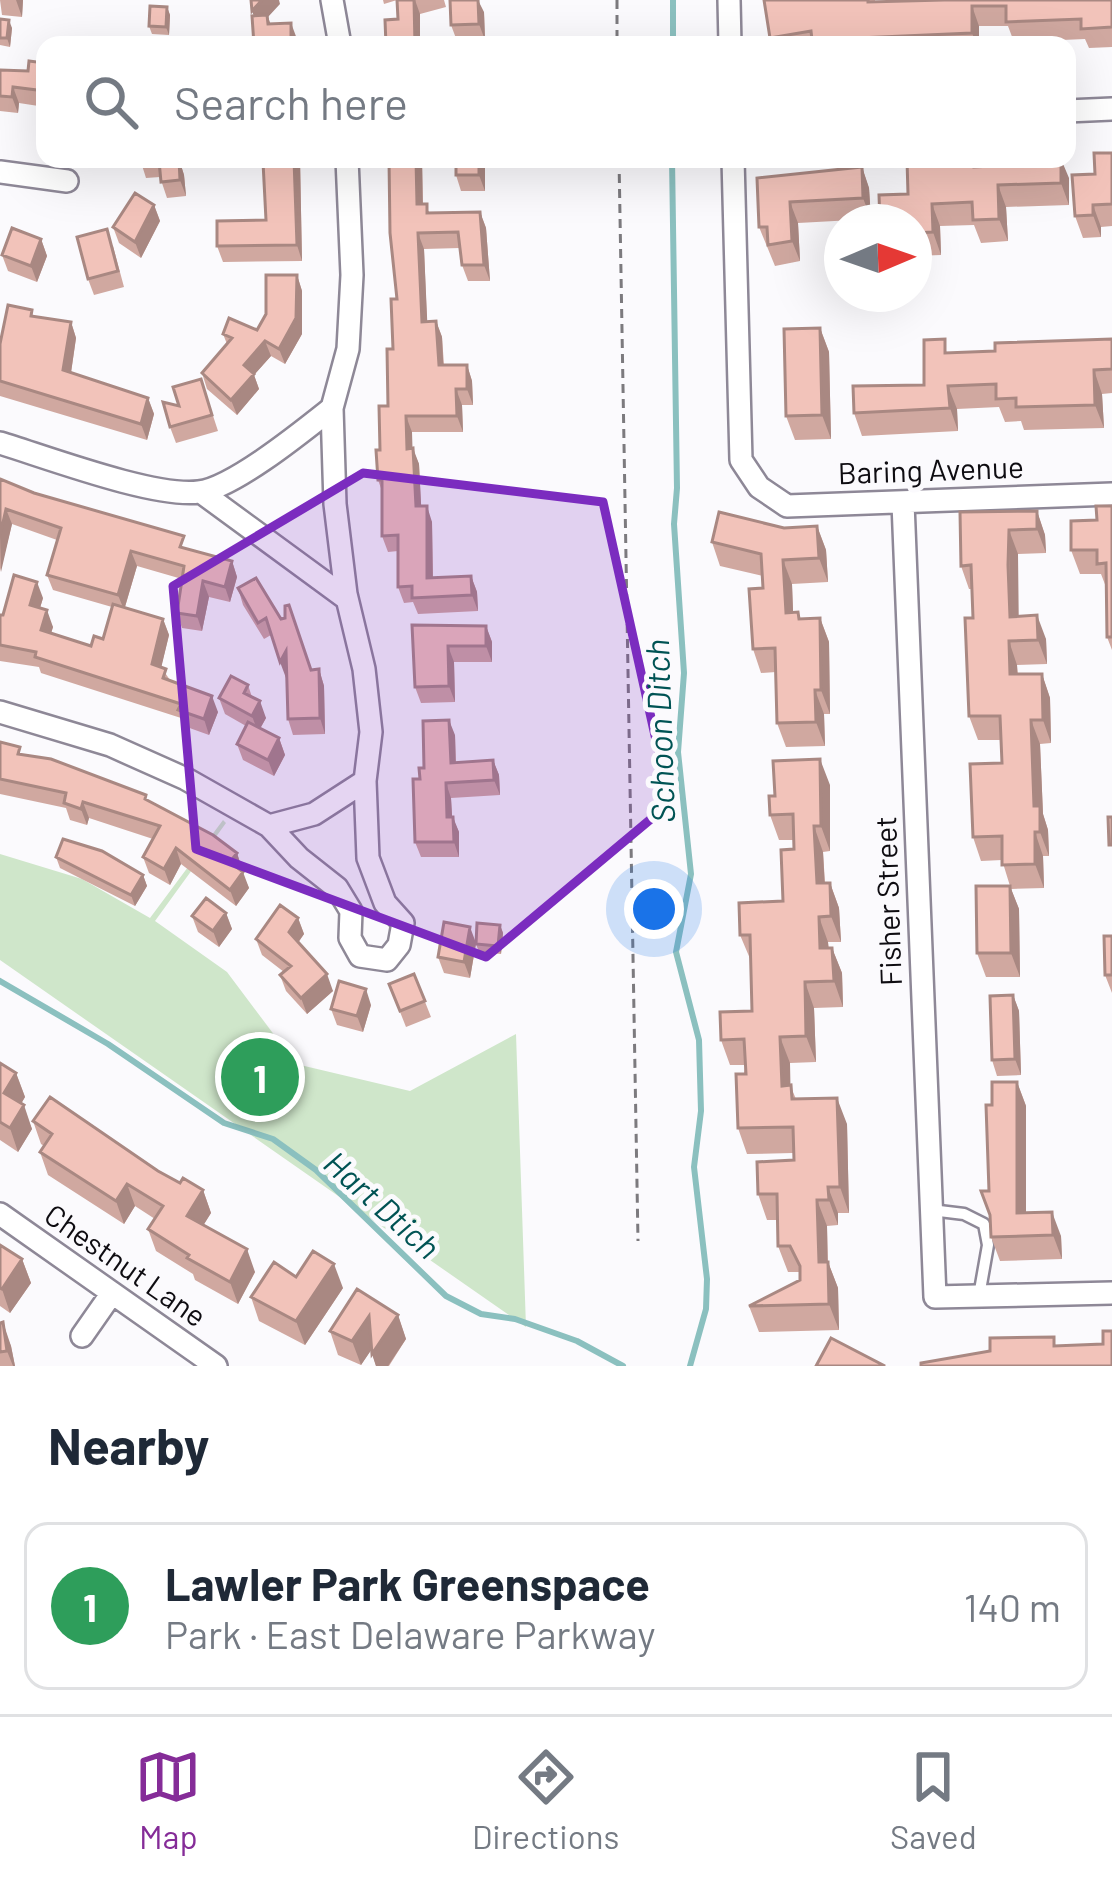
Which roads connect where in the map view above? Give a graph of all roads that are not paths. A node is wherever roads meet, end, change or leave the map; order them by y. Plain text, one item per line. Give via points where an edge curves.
1 (332, 0) edge
2 (729, 0) edge
3 (338, 36) edge
4 (730, 36) edge
5 (1112, 109) edge
6 (1076, 111) edge
7 (347, 168) edge
8 (733, 168) edge
9 (0, 172) edge
10 (67, 181) dead end
11 (332, 408) junction
12 (0, 443) edge
13 (201, 492) junction
14 (1112, 494) edge
15 (903, 503) junction
16 (347, 598) junction
17 (0, 712) edge
18 (364, 781) junction
19 (269, 826) junction
20 (931, 1210) junction
21 (0, 1214) edge
22 (112, 1293) junction
23 (1112, 1293) edge
24 (979, 1296) junction
25 (82, 1336) dead end
26 (216, 1366) edge

1 - 3 street
2 - 4 street
5 - 6 street
7 - 11 street via 348,349
8 - 15 street, Baring Avenue via 741,460 759,487 788,506
9 - 10 street
11 - 13 street
11 - 16 street
12 - 13 street via 162,490
13 - 16 street
14 - 15 street, Baring Avenue
15 - 20 street, Fisher Street
16 - 18 street via 371,732
17 - 19 street via 110,745
18 - 19 street via 314,814
18 - 19 street via 368,858 385,903 403,923 387,959 361,956 337,888
20 - 24 lane via 984,1224
20 - 24 street, Fisher Street via 934,1297
21 - 22 street, Chestnut Lane
22 - 25 street
22 - 26 street, Chestnut Lane
23 - 24 street

